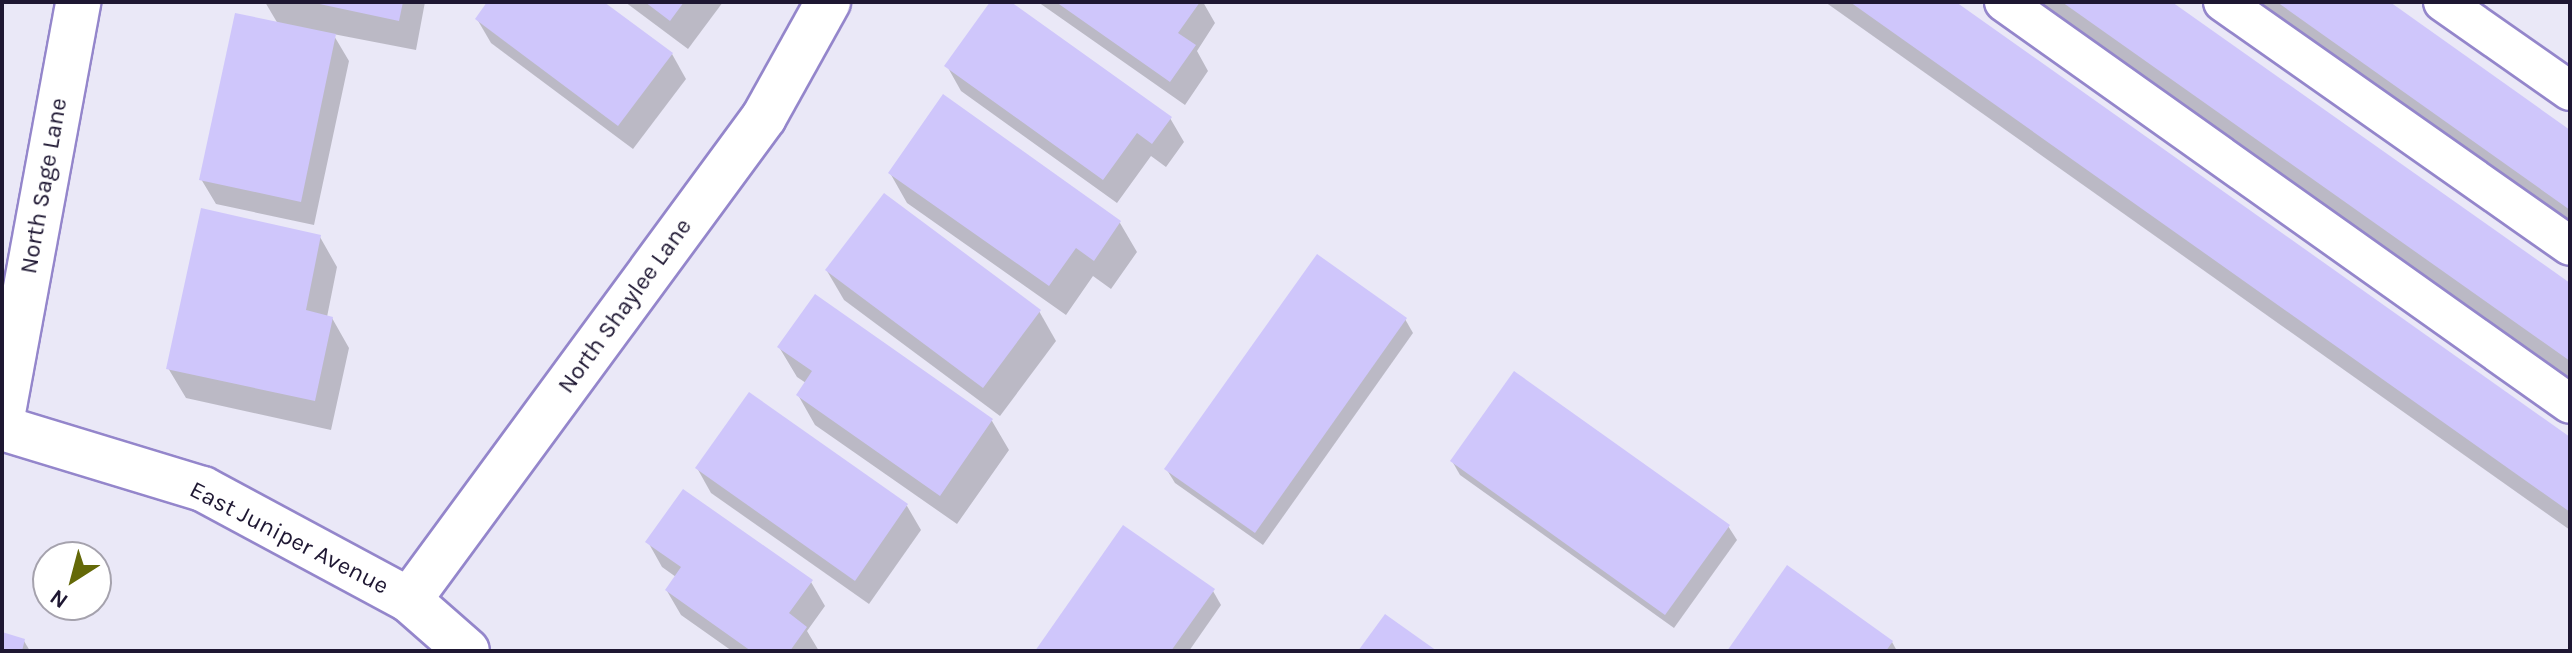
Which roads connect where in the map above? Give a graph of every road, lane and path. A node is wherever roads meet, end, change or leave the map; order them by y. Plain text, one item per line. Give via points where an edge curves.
1 (78, 2) edge
2 (828, 2) edge
3 (2004, 2) edge
4 (2223, 2) edge
5 (2443, 2) edge
6 (2570, 91) edge
7 (2570, 246) edge
8 (2570, 404) edge
9 (2, 418) edge
10 (2, 428) edge
11 (409, 600) junction
12 (467, 651) edge

1 - 9 street, North Sage Lane
2 - 11 street, North Shaylee Lane via 764,117
3 - 8 lane
4 - 7 lane
5 - 6 lane
10 - 11 street, East Juniper Avenue via 203,489
11 - 12 street, East Juniper Avenue

